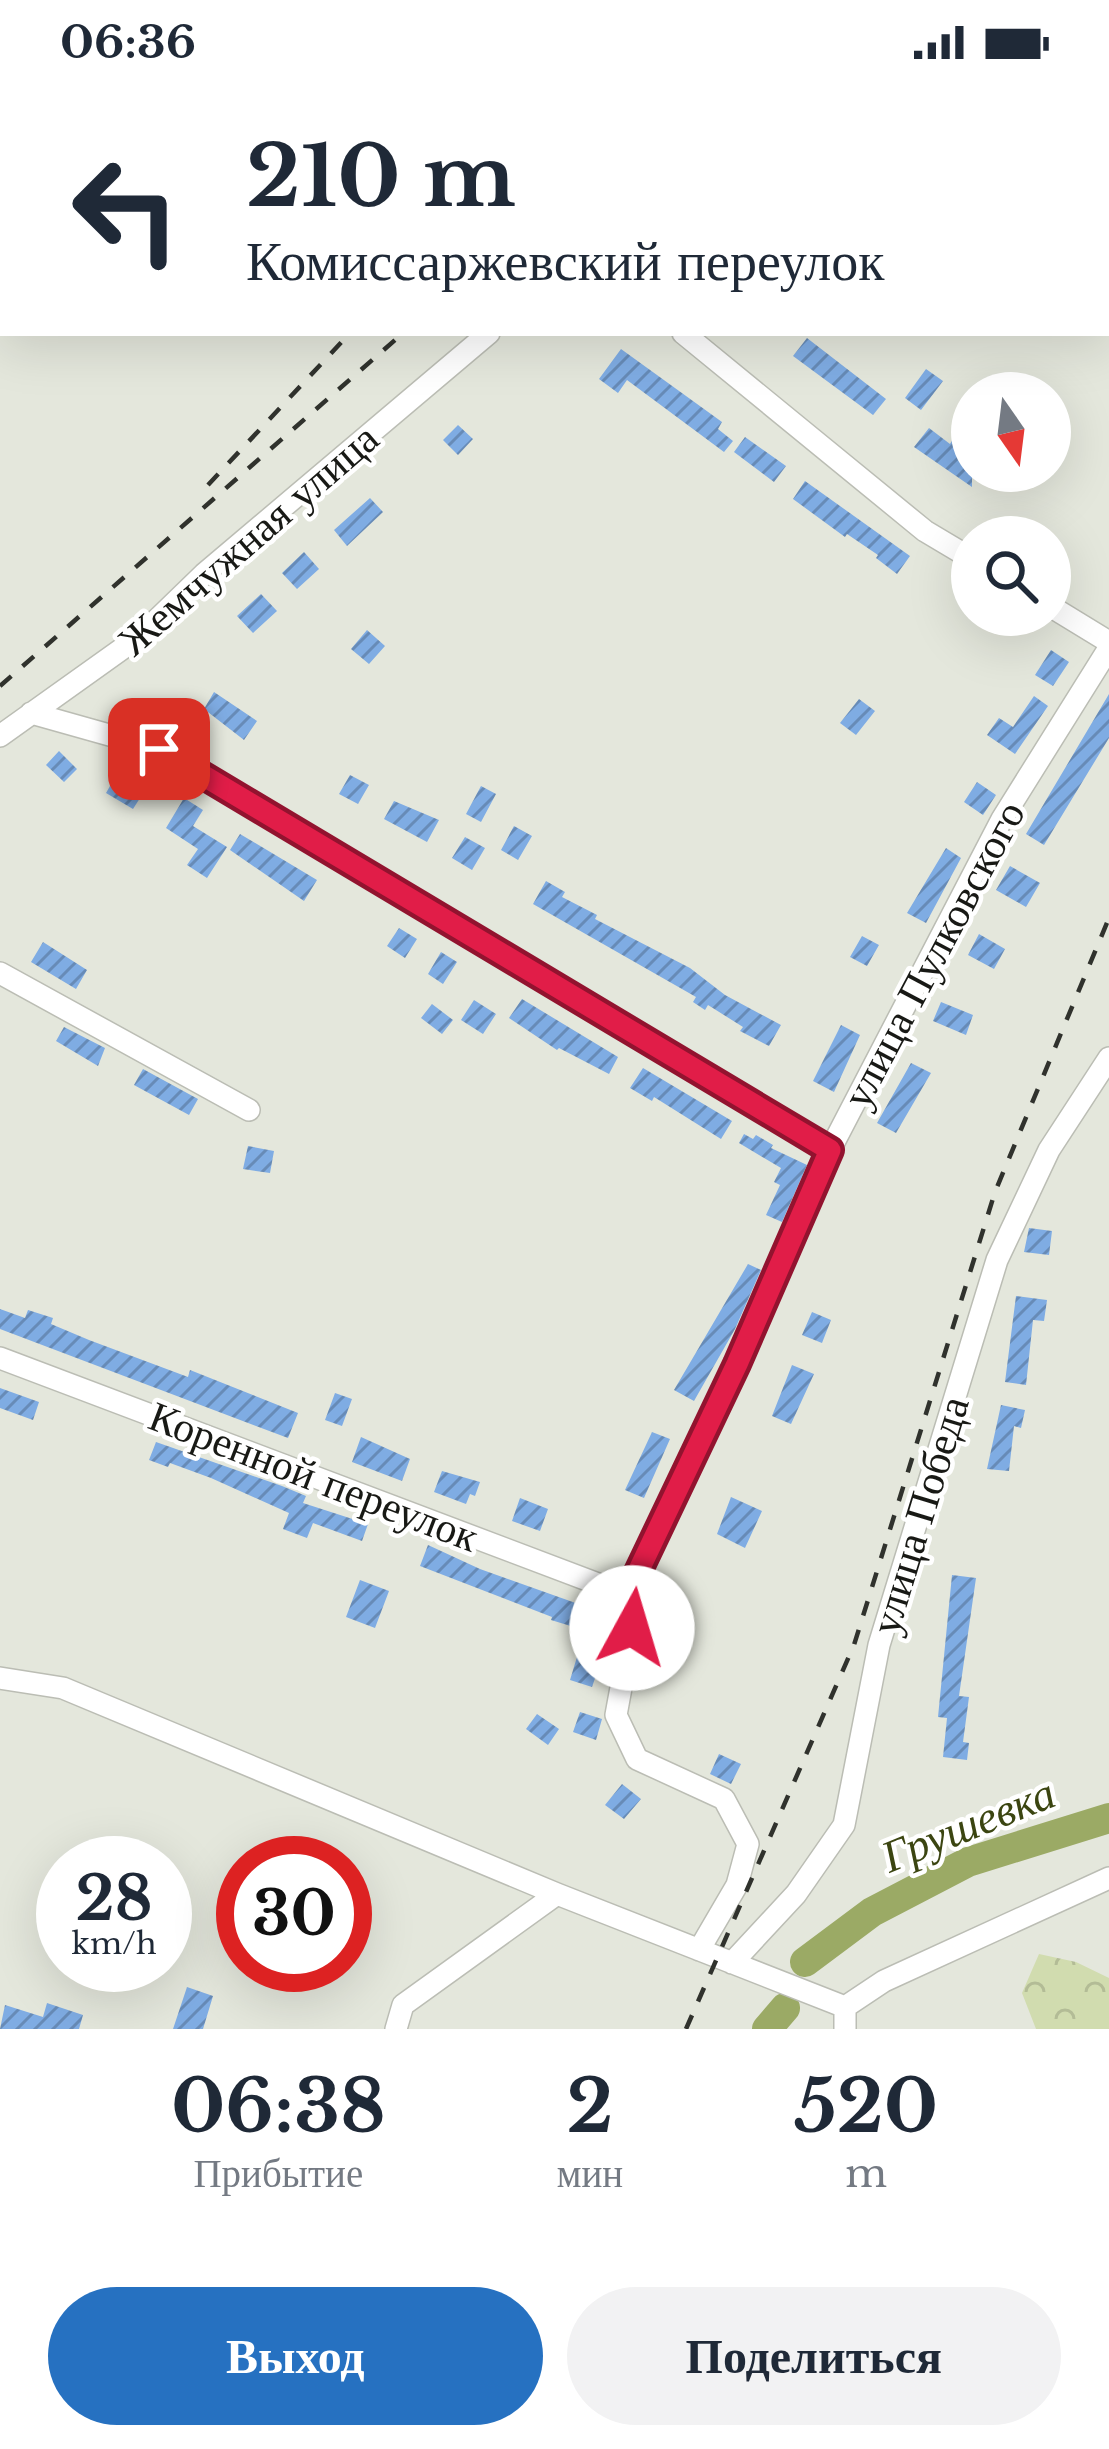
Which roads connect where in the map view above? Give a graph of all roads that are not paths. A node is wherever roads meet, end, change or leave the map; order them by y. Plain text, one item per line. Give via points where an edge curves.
1 (485, 336) edge
2 (687, 336) edge
3 (951, 547) edge
4 (1071, 620) edge
5 (1109, 645) edge
6 (31, 713) junction
7 (0, 736) edge
8 (0, 973) edge
9 (1109, 1058) edge
10 (249, 1110) dead end
11 (830, 1150) junction
12 (0, 1358) edge
13 (627, 1595) junction
14 (0, 1678) edge
15 (1109, 1878) edge
16 (557, 1894) junction
17 (699, 1949) junction
18 (731, 1963) junction
19 (845, 2018) edge
20 (396, 2029) edge

1 - 6 street, Жемчужная улица via 140,636
2 - 3 street
4 - 5 street
5 - 11 street, улица Пулковского via 1002,819
6 - 7 street, Жемчужная улица
6 - 11 street via 159,749
8 - 10 street
9 - 18 street, улица Победа via 1049,1150 997,1260 879,1645 844,1826 796,1894
11 - 13 street, улица Пулковского
12 - 13 street, Коренной переулок
13 - 17 street, улица Пулковского via 632,1628 616,1715 637,1760 724,1798 748,1844 737,1885
14 - 16 street via 63,1688
15 - 19 street via 884,1982
16 - 17 street
16 - 20 street via 403,2005
17 - 18 street
18 - 19 street via 817,1995

